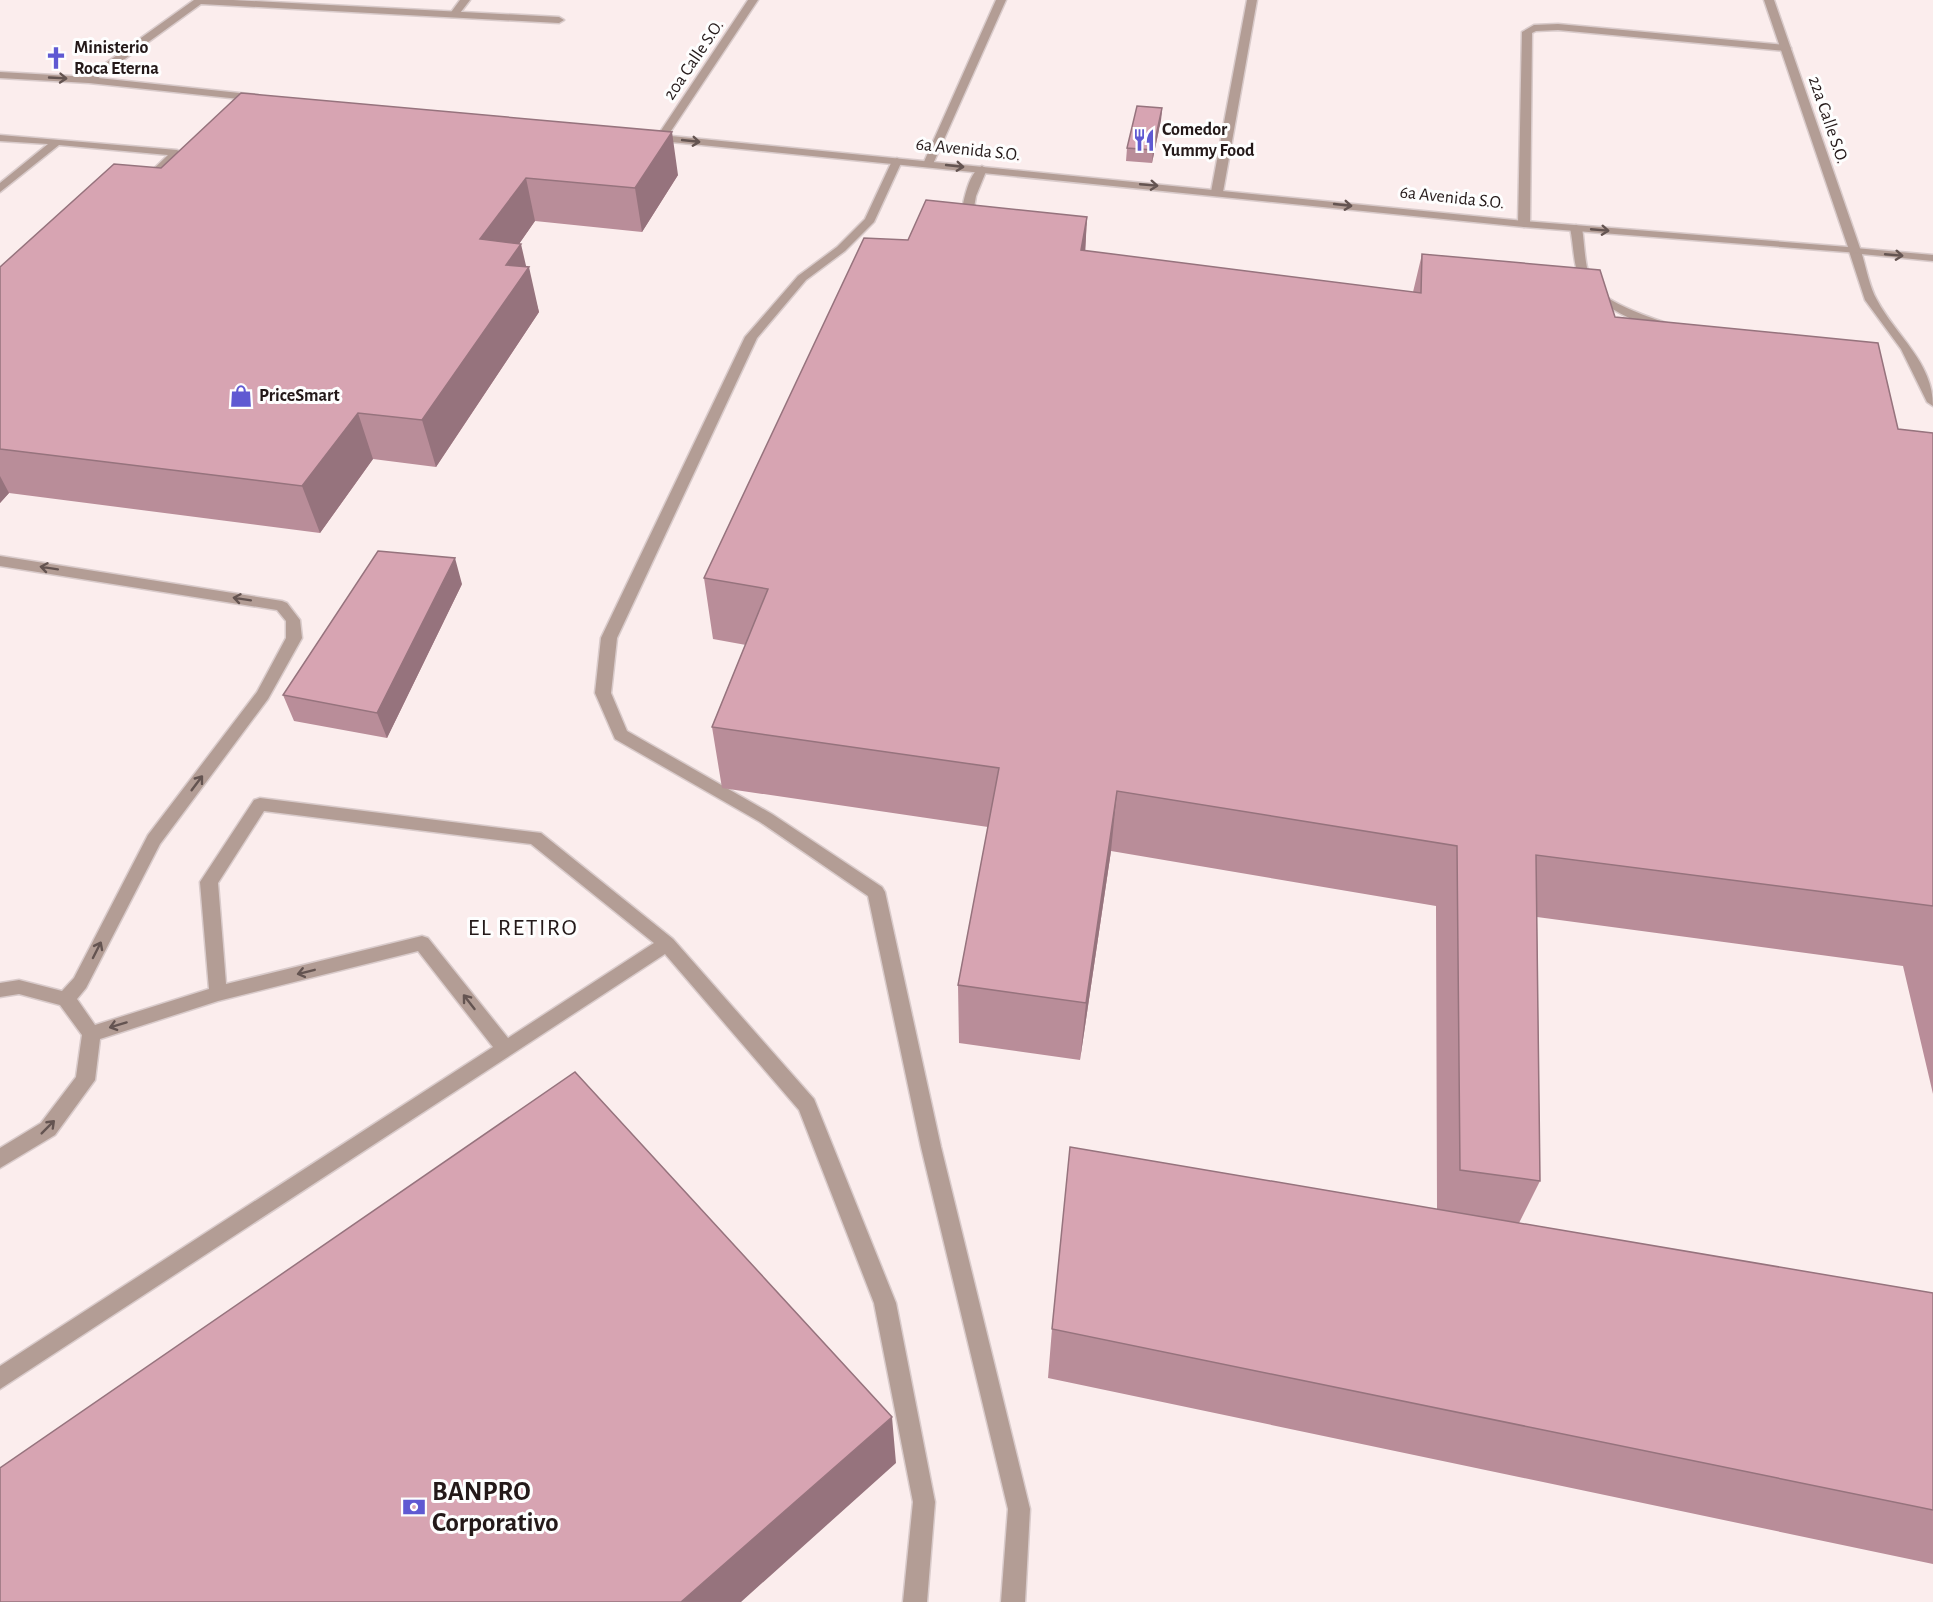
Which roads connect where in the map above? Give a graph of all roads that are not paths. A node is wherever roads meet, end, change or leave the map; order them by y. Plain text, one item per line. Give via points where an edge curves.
1 (199, 0) edge
2 (465, 0) edge
3 (753, 0) edge
4 (1000, 0) edge
5 (1252, 0) edge
6 (1769, 0) edge
7 (454, 15) junction
8 (559, 20) dead end
9 (1786, 48) junction
10 (0, 75) edge
11 (89, 80) junction
12 (264, 99) edge
13 (638, 136) edge
14 (0, 138) edge
15 (662, 138) junction
16 (57, 142) junction
17 (897, 161) junction
18 (928, 164) junction
19 (981, 169) junction
20 (0, 189) edge
21 (137, 190) edge
22 (1218, 192) junction
23 (1524, 224) junction
24 (1576, 228) junction
25 (970, 233) edge
26 (1855, 251) junction
27 (1933, 258) edge
28 (1631, 326) edge
29 (1933, 402) edge
30 (0, 561) edge
31 (667, 944) junction
32 (0, 990) edge
33 (218, 994) junction
34 (66, 999) junction
35 (91, 1034) junction
36 (505, 1048) junction
37 (0, 1160) edge
38 (0, 1378) edge
39 (915, 1602) edge
40 (1013, 1602) edge

1 - 7 street
1 - 11 street
2 - 7 street
3 - 15 street, 20a Calle S.O.
4 - 18 street
5 - 22 street
6 - 9 street, 22a Calle S.O.
7 - 8 street
9 - 23 street via 1558,27 1527,32
9 - 26 street, 22a Calle S.O.
10 -> 11 street
11 - 12 street
13 - 15 street, 6a Avenida S.O.
14 - 16 street
15 -> 17 street, 6a Avenida S.O.
16 - 20 street
16 - 21 street via 177,153
17 - 18 street, 6a Avenida S.O.
17 - 40 street via 870,220 841,249 802,278 752,338 609,638 603,693 621,735 766,818 876,892 931,1147 1019,1509
18 -> 19 street, 6a Avenida S.O.
19 -> 22 street, 6a Avenida S.O.
19 - 25 street via 970,196 965,227
22 -> 23 street, 6a Avenida S.O.
23 - 24 street, 6a Avenida S.O.
24 -> 26 street, 6a Avenida S.O.
24 - 28 street via 1584,289 1632,315 1677,330
26 -> 27 street, 6a Avenida S.O.
26 - 29 street, 22a Calle S.O. via 1871,300 1907,349
34 -> 30 street via 80,983 154,840 263,695 294,638 293,620 282,606
31 - 33 street via 535,838 260,804 209,882
31 - 36 street
31 - 39 street via 807,1105 885,1303 924,1502
32 - 34 street via 19,987
33 -> 35 street
36 -> 33 street via 422,943
34 - 35 street
37 -> 35 street via 48,1129 85,1080
36 - 38 street

